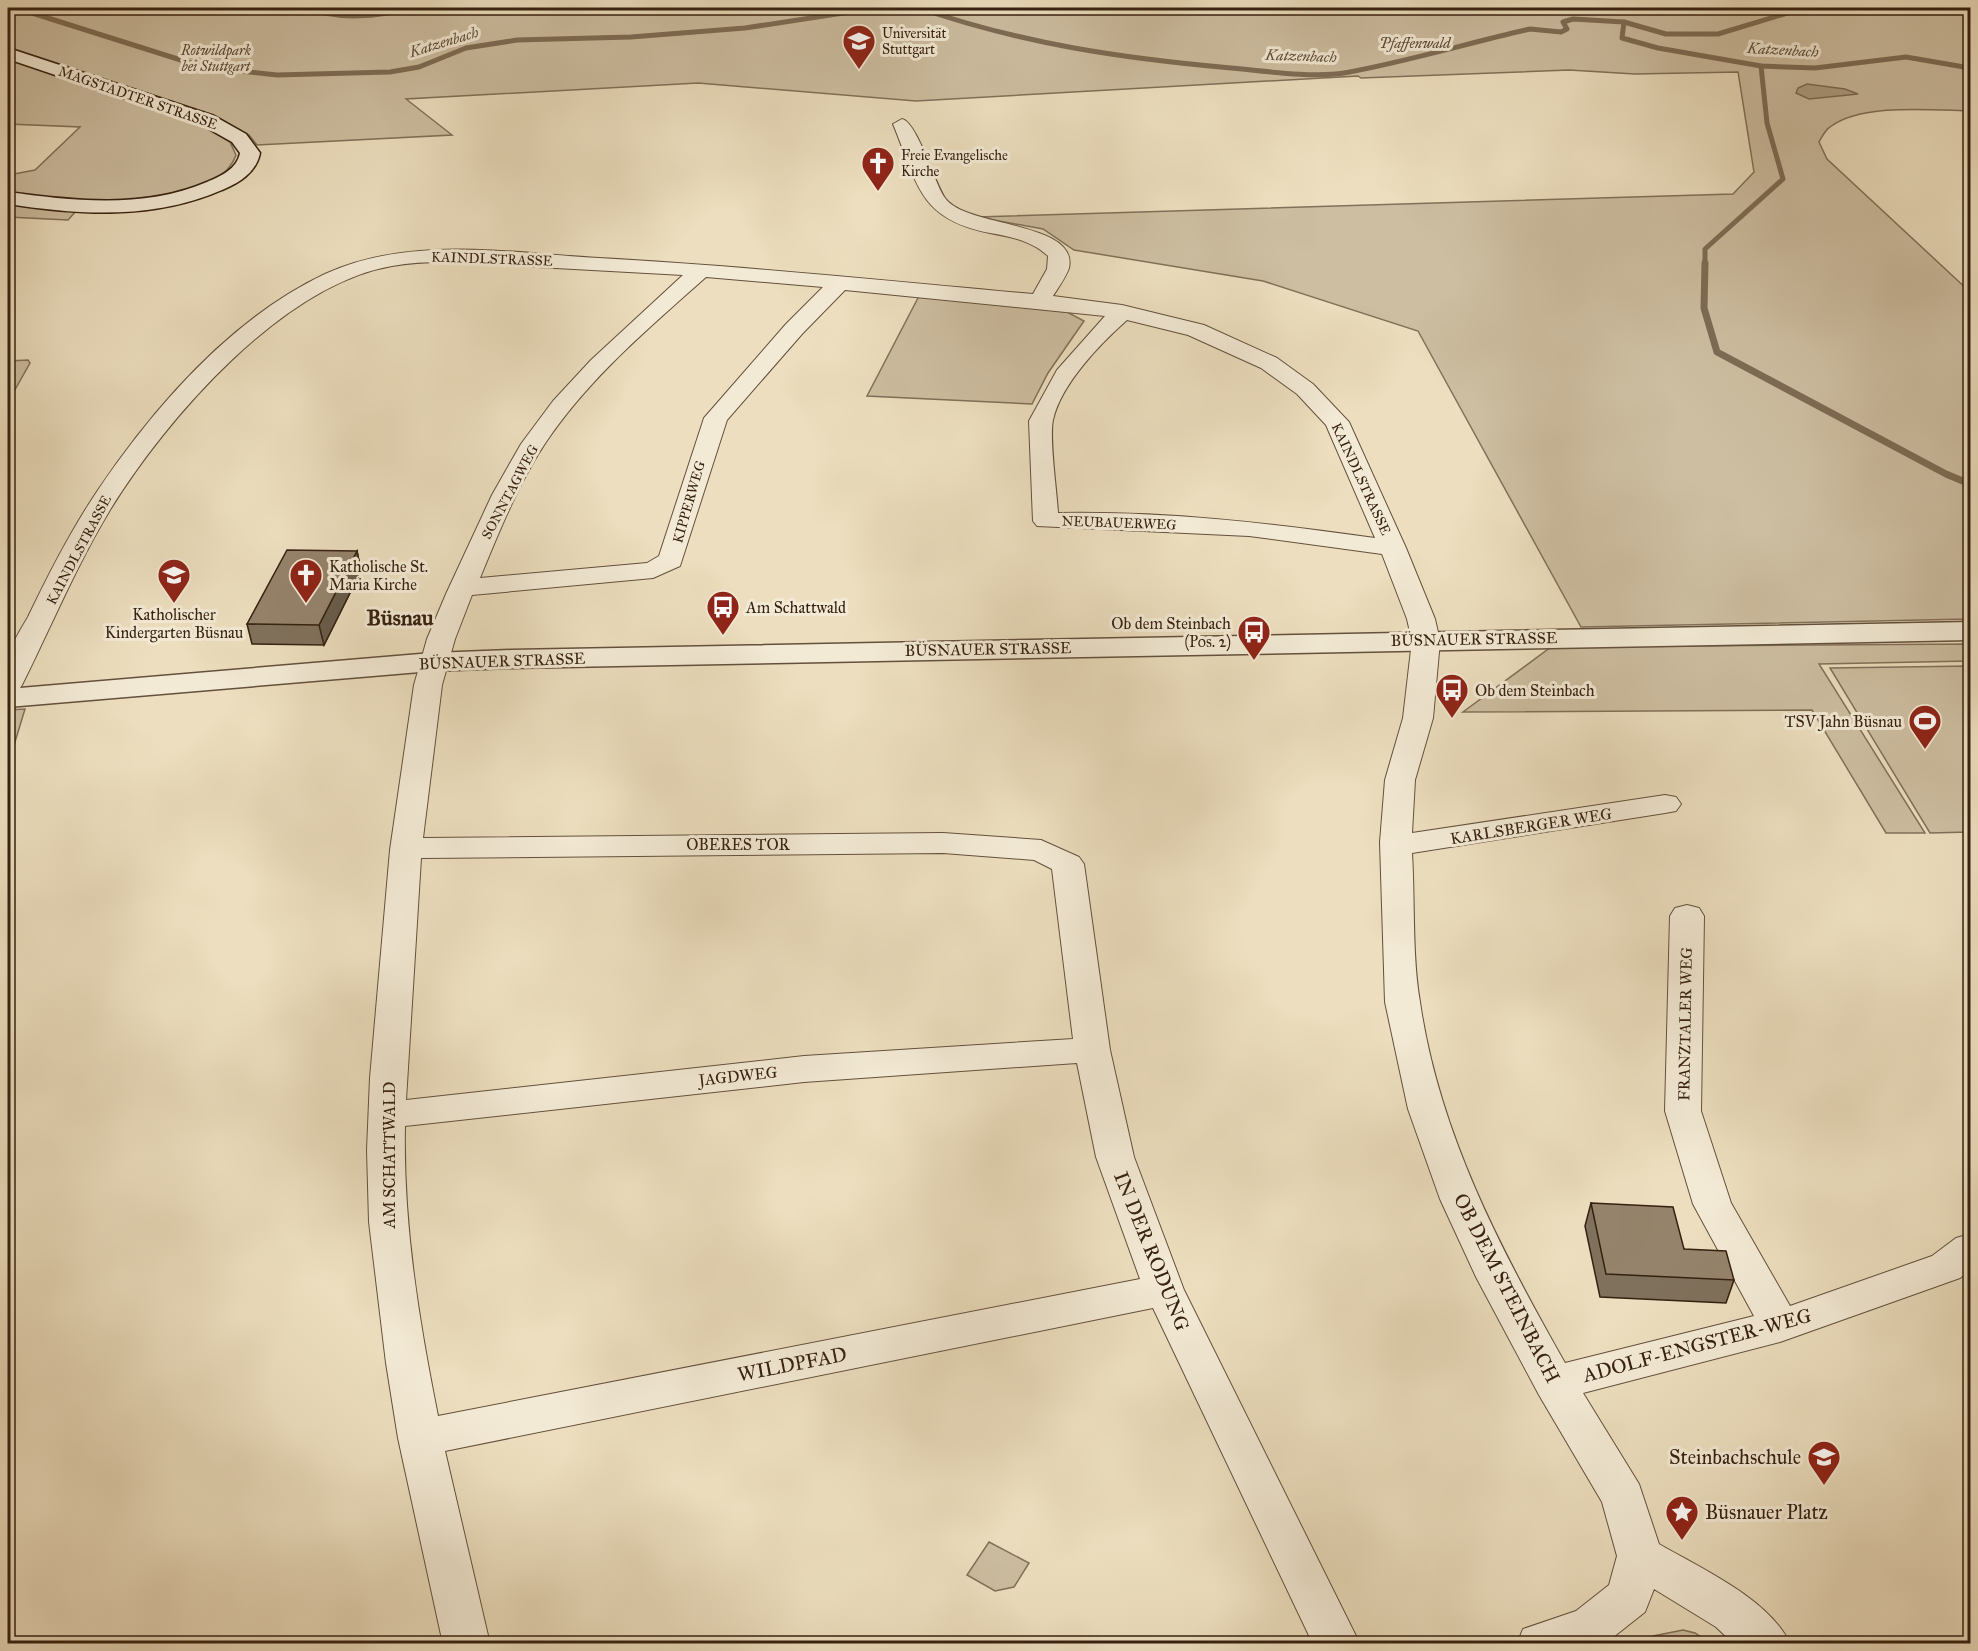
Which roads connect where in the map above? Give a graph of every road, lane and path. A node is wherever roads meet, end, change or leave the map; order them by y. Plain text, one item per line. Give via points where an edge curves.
1 (8, 53) edge
2 (902, 124) dead end
3 (8, 198) edge
4 (701, 270) junction
5 (840, 282) junction
6 (1040, 301) junction
7 (1122, 312) junction
8 (1393, 548) junction
9 (462, 588) junction
10 (1971, 631) edge
11 (1426, 640) junction
12 (432, 662) junction
13 (8, 685) edge
14 (8, 698) edge
15 (1665, 804) dead end
16 (1396, 842) junction
17 (406, 850) junction
18 (1068, 864) joint
19 (1687, 916) dead end
20 (1092, 1050) junction
21 (386, 1115) junction
22 (1971, 1249) edge
23 (1164, 1290) junction
24 (1780, 1326) junction
25 (1554, 1383) junction
26 (420, 1438) junction
27 (1640, 1556) junction
28 (466, 1644) edge
29 (1337, 1644) edge
30 (1540, 1644) edge
31 (1767, 1644) edge

1 - 3 street, MAGSTADTER STRASSE via 207,120 239,138 250,153 246,165 231,178 164,201 85,207
2 - 6 street via 942,207 957,217 1027,235 1051,245 1059,255 1058,269
4 - 5 street, KAINDLSTRASSE
4 - 9 street, SONNTAGWEG via 581,381 543,429 508,487
4 - 13 street, KAINDLSTRASSE via 437,255 373,264 317,288 240,342 136,452 96,513
5 - 6 street, KAINDLSTRASSE
5 - 9 street, KIPPERWEG via 716,418 671,560 653,570
6 - 7 street, KAINDLSTRASSE
7 - 8 street, KAINDLSTRASSE via 1196,330 1233,345 1269,363 1305,389 1337,422
7 - 8 street, NEUBAUERWEG via 1090,341 1064,377 1041,421 1046,521 1112,520 1249,528
8 - 11 street, KAINDLSTRASSE
9 - 12 street, SONNTAGWEG
10 - 11 street, BÜSNAUER STRASSE
11 - 12 street, BÜSNAUER STRASSE
11 - 16 street, OB DEM STEINBACH via 1418,718 1400,780
12 - 14 street, BÜSNAUER STRASSE
12 - 17 street, AM SCHATTWALD
15 - 16 street, KARLSBERGER WEG via 1423,843
16 - 25 street, OB DEM STEINBACH via 1402,1002 1426,1109 1459,1199
17 - 18 street, OBERES TOR via 440,846 943,843 1041,850
17 - 21 street, AM SCHATTWALD
18 - 20 street, IN DER RODUNG
19 - 24 street, FRANZTALER WEG via 1683,1111 1712,1204
20 - 21 street, JAGDWEG via 804,1069
20 - 23 street, IN DER RODUNG via 1115,1157
21 - 26 street, AM SCHATTWALD via 389,1226 398,1314
22 - 24 street, ADOLF-ENGSTER-WEG via 1946,1267
23 - 26 street, WILDPFAD
23 - 29 street, IN DER RODUNG
24 - 25 street, ADOLF-ENGSTER-WEG
25 - 27 street, OB DEM STEINBACH via 1623,1497
26 - 28 street, AM SCHATTWALD
27 - 30 street via 1629,1597 1591,1627
27 - 31 street via 1732,1612

